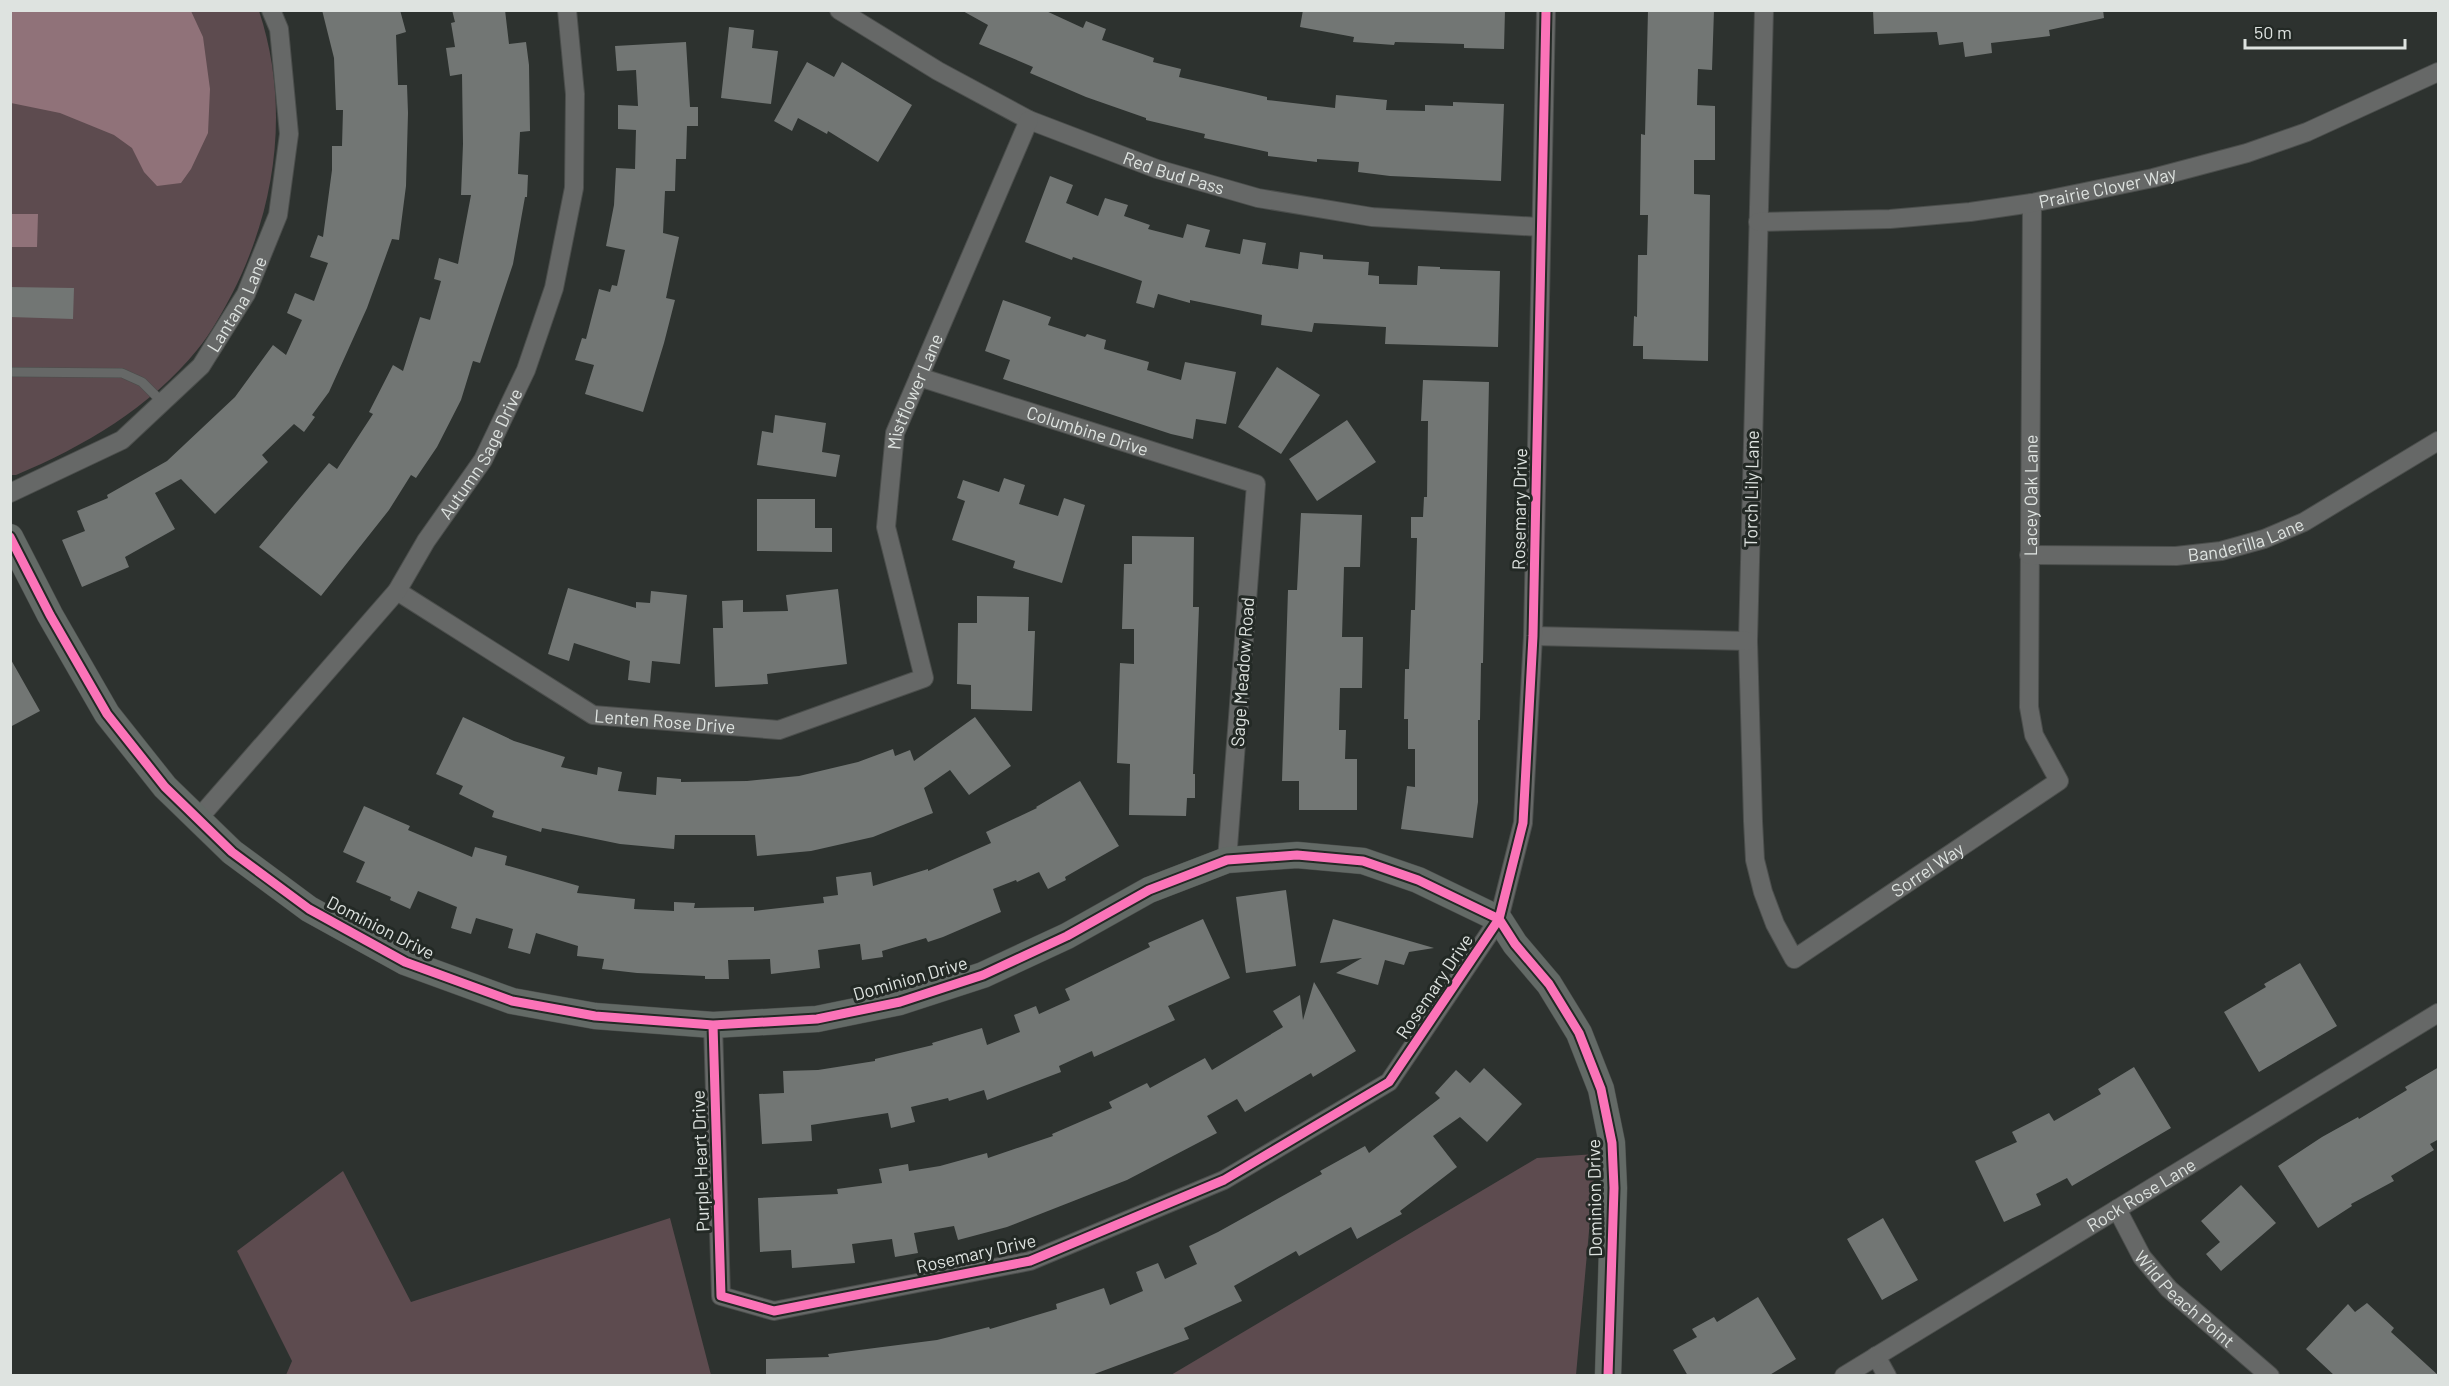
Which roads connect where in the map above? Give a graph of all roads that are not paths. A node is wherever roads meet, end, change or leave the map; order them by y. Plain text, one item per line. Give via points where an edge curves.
1 (271, 10) edge
2 (839, 10) edge
3 (1546, 10) edge
4 (1764, 10) edge
5 (570, 11) edge
6 (2439, 72) edge
7 (1029, 120) junction
8 (2032, 203) junction
9 (1758, 222) junction
10 (1540, 227) junction
11 (10, 372) edge
12 (919, 377) junction
13 (162, 402) junction
14 (2439, 441) edge
15 (1256, 484) joint
16 (10, 493) edge
17 (10, 537) edge
18 (2029, 555) junction
19 (397, 591) junction
20 (1533, 636) junction
21 (1748, 640) junction
22 (924, 678) joint
23 (2059, 781) joint
24 (198, 819) junction
25 (1227, 860) junction
26 (1499, 919) junction
27 (1794, 959) joint
28 (2439, 1013) edge
29 (713, 1024) junction
30 (2117, 1209) junction
31 (721, 1296) joint
32 (1876, 1356) junction
33 (1608, 1376) edge
34 (1844, 1376) edge
35 (1887, 1376) edge
36 (2270, 1376) edge

1 - 13 street, Lantana Lane via 279,29 289,134 278,215 246,294 201,366
2 - 7 street, Red Bud Pass via 938,71
3 - 10 street, Rosemary Drive
4 - 9 street, Torch Lily Lane
5 - 19 street, Autumn Sage Drive via 575,94 574,188 554,288 526,370 483,460 426,541
6 - 8 street, Prairie Clover Way via 2307,132 2247,153 2153,178
7 - 10 street, Red Bud Pass via 1157,169 1258,198 1372,218
7 - 12 street, Mistflower Lane
8 - 9 street, Prairie Clover Way via 1890,219
8 - 18 street, Lacey Oak Lane
9 - 21 street, Torch Lily Lane
10 - 20 street, Rosemary Drive
11 - 13 lane via 122,374 142,382
12 - 15 street, Columbine Drive
12 - 22 street, Mistflower Lane via 895,433 886,527
13 - 16 street, Lantana Lane via 122,440
14 - 18 street, Banderilla Lane via 2304,522 2265,539 2221,551 2176,556
15 - 25 street, Sage Meadow Road
17 - 24 street, Dominion Drive via 106,714 165,787
18 - 23 street, Lacey Oak Lane via 2029,707 2034,735
19 - 22 street, Lenten Rose Drive via 592,715 779,730
19 - 24 street, Autumn Sage Drive
20 - 21 street
20 - 26 street, Rosemary Drive via 1523,823
21 - 27 street, Torch Lily Lane via 1755,860 1775,924
23 - 27 street, Sorrel Way
24 - 29 street, Dominion Drive via 232,852 309,909 405,962 512,1001 595,1016
25 - 26 street, Dominion Drive via 1297,855 1363,861 1418,880
25 - 29 street, Dominion Drive via 1149,890 1067,936 983,975 900,1002 817,1019
26 - 31 street, Rosemary Drive via 1389,1082 1224,1180 1030,1261 774,1311
26 - 33 street, Dominion Drive via 1550,984 1580,1033 1601,1089 1612,1143 1614,1188
28 - 30 street, Rock Rose Lane
29 - 31 street, Purple Heart Drive
30 - 32 street, Rock Rose Lane
30 - 36 street, Wild Peach Point via 2142,1257 2169,1290
32 - 34 street, Rock Rose Lane
32 - 35 street

